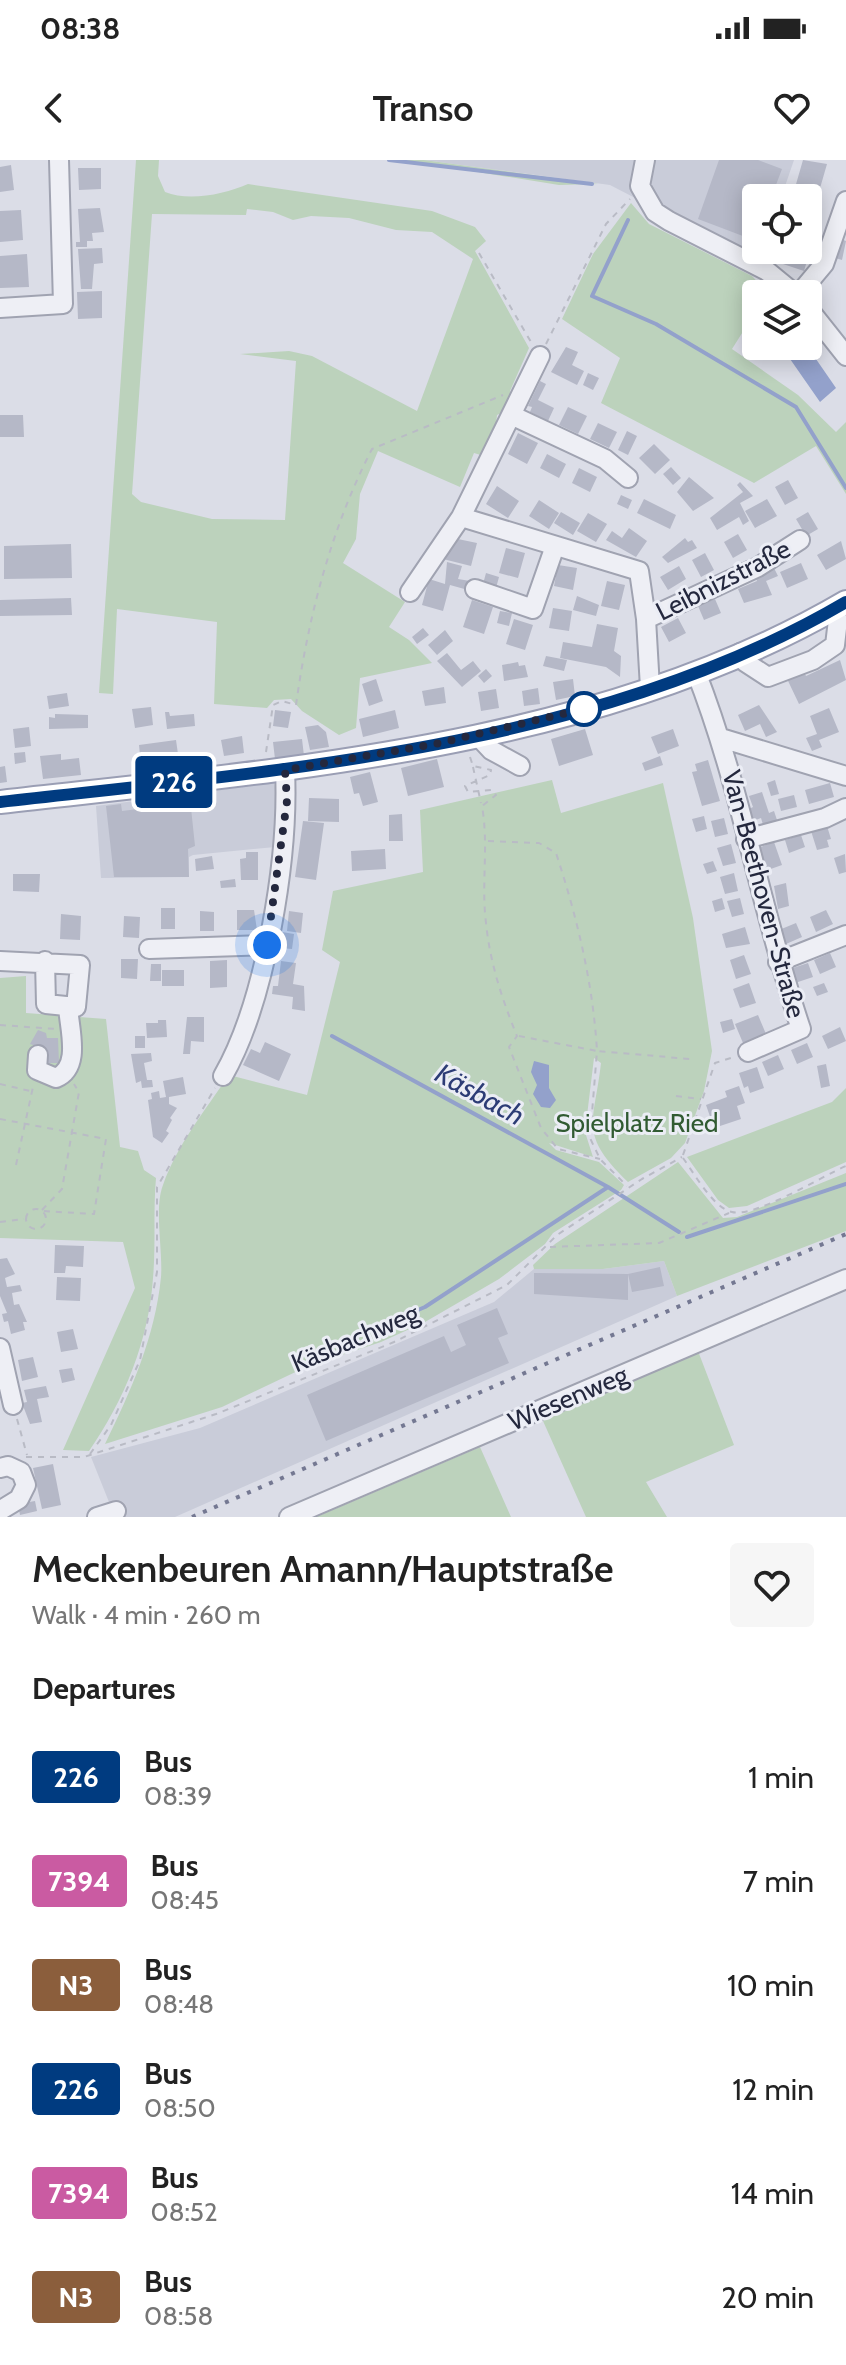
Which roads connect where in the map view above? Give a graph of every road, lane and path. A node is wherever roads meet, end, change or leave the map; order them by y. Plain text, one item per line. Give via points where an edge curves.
1 (59, 160) edge
2 (645, 160) edge
3 (643, 194) junction
4 (845, 209) edge
5 (479, 253) dead end
6 (779, 280) edge
7 (810, 280) edge
8 (0, 308) edge
9 (822, 326) edge
10 (540, 356) junction
11 (846, 356) edge
12 (526, 386) junction
13 (511, 415) junction
14 (628, 478) dead end
15 (461, 517) junction
16 (800, 540) dead end
17 (555, 546) junction
18 (475, 589) dead end
19 (410, 592) dead end
20 (840, 606) edge
21 (646, 619) junction
22 (740, 653) junction
23 (696, 672) junction
24 (650, 688) junction
25 (471, 737) junction
26 (721, 738) junction
27 (275, 765) junction
28 (473, 766) junction
29 (520, 766) dead end
30 (846, 776) edge
31 (476, 780) junction
32 (479, 791) junction
33 (0, 802) edge
34 (482, 806) junction
35 (846, 808) edge
36 (746, 839) junction
37 (488, 841) junction
38 (846, 935) edge
39 (267, 945) junction
40 (149, 949) dead end
41 (0, 961) edge
42 (45, 961) junction
43 (778, 962) junction
44 (68, 1006) junction
45 (0, 1025) edge
46 (69, 1030) junction
47 (517, 1036) junction
48 (597, 1051) junction
49 (748, 1052) joint
50 (690, 1059) dead end
51 (37, 1062) joint
52 (65, 1074) junction
53 (223, 1076) joint
54 (0, 1084) edge
55 (32, 1091) junction
56 (676, 1096) dead end
57 (703, 1099) junction
58 (0, 1119) edge
59 (25, 1125) junction
60 (72, 1132) junction
61 (682, 1157) junction
62 (600, 1159) junction
63 (16, 1165) dead end
64 (846, 1166) edge
65 (628, 1187) junction
66 (42, 1211) junction
67 (732, 1212) junction
68 (25, 1219) junction
69 (0, 1222) edge
70 (549, 1247) junction
71 (846, 1279) edge
72 (0, 1348) edge
73 (13, 1405) joint
74 (90, 1455) junction
75 (27, 1457) junction
76 (7, 1463) edge
77 (116, 1511) dead end
78 (0, 1512) edge
79 (97, 1517) edge
80 (289, 1517) edge

1 - 8 street via 63,304
2 - 3 street via 640,175
3 - 6 street via 669,221
3 - 10 path via 627,200 606,224
4 - 7 street via 824,264
5 - 10 path
9 - 11 street
10 - 12 street
12 - 13 street
12 - 27 path via 372,449 319,591 296,705 273,705
13 - 14 street via 605,459
13 - 15 street
15 - 17 street
15 - 19 street
16 - 21 street, Leibnizstraße via 758,567
17 - 18 street via 533,609
17 - 21 street via 639,571
20 - 22 main road
20 - 22 street via 835,645 792,670 768,677
21 - 24 street
22 - 23 main road
23 - 24 main road
23 - 26 street, Van-Beethoven-Straße
24 - 25 main road
25 - 27 main road
25 - 28 path
25 - 29 street
26 - 30 street
26 - 36 street, Van-Beethoven-Straße
27 - 33 main road
27 - 39 street via 287,801
28 - 31 path
28 - 31 path via 491,770
31 - 32 path
31 - 32 path via 465,786 468,792
32 - 34 path
32 - 34 path via 496,795
34 - 37 path
35 - 36 street
36 - 43 street, Van-Beethoven-Straße
37 - 47 path via 485,922 498,988
37 - 48 path via 539,843 556,853 595,1011
38 - 43 street
39 - 40 street
39 - 53 street via 238,1049
41 - 42 street
42 - 44 street via 46,1004
42 - 44 street via 80,965 76,1007
43 - 49 street, Van-Beethoven-Straße via 801,1029
44 - 46 street
45 - 46 path
46 - 52 street via 71,1065
47 - 48 path
47 - 62 path via 509,1047 541,1128 558,1149
48 - 50 path
48 - 62 path via 589,1118 590,1138
49 - 57 path via 715,1063
51 - 52 street via 56,1078
51 - 55 path
52 - 60 path via 79,1092
53 - 74 path via 157,1187 157,1272 140,1360 111,1425
54 - 55 path
55 - 59 path
56 - 57 path
57 - 61 path
58 - 59 path
59 - 60 path
59 - 63 path
60 - 66 path via 62,1189
60 - 66 path via 106,1139 94,1214
61 - 65 path, Käsbachweg
61 - 67 path via 716,1203
62 - 65 path
64 - 67 path via 751,1211
65 - 70 path, Käsbachweg via 557,1235
66 - 68 path via 30,1210
66 - 68 path via 42,1228 31,1228
67 - 70 path via 659,1243
68 - 69 path
70 - 74 path, Käsbachweg via 507,1285 394,1342 216,1414
71 - 80 street, Wiesenweg
72 - 73 street
73 - 75 path
74 - 75 path, Käsbachweg
75 - 76 path, Käsbachweg
76 - 78 street via 21,1472 26,1485 19,1499
77 - 79 street

